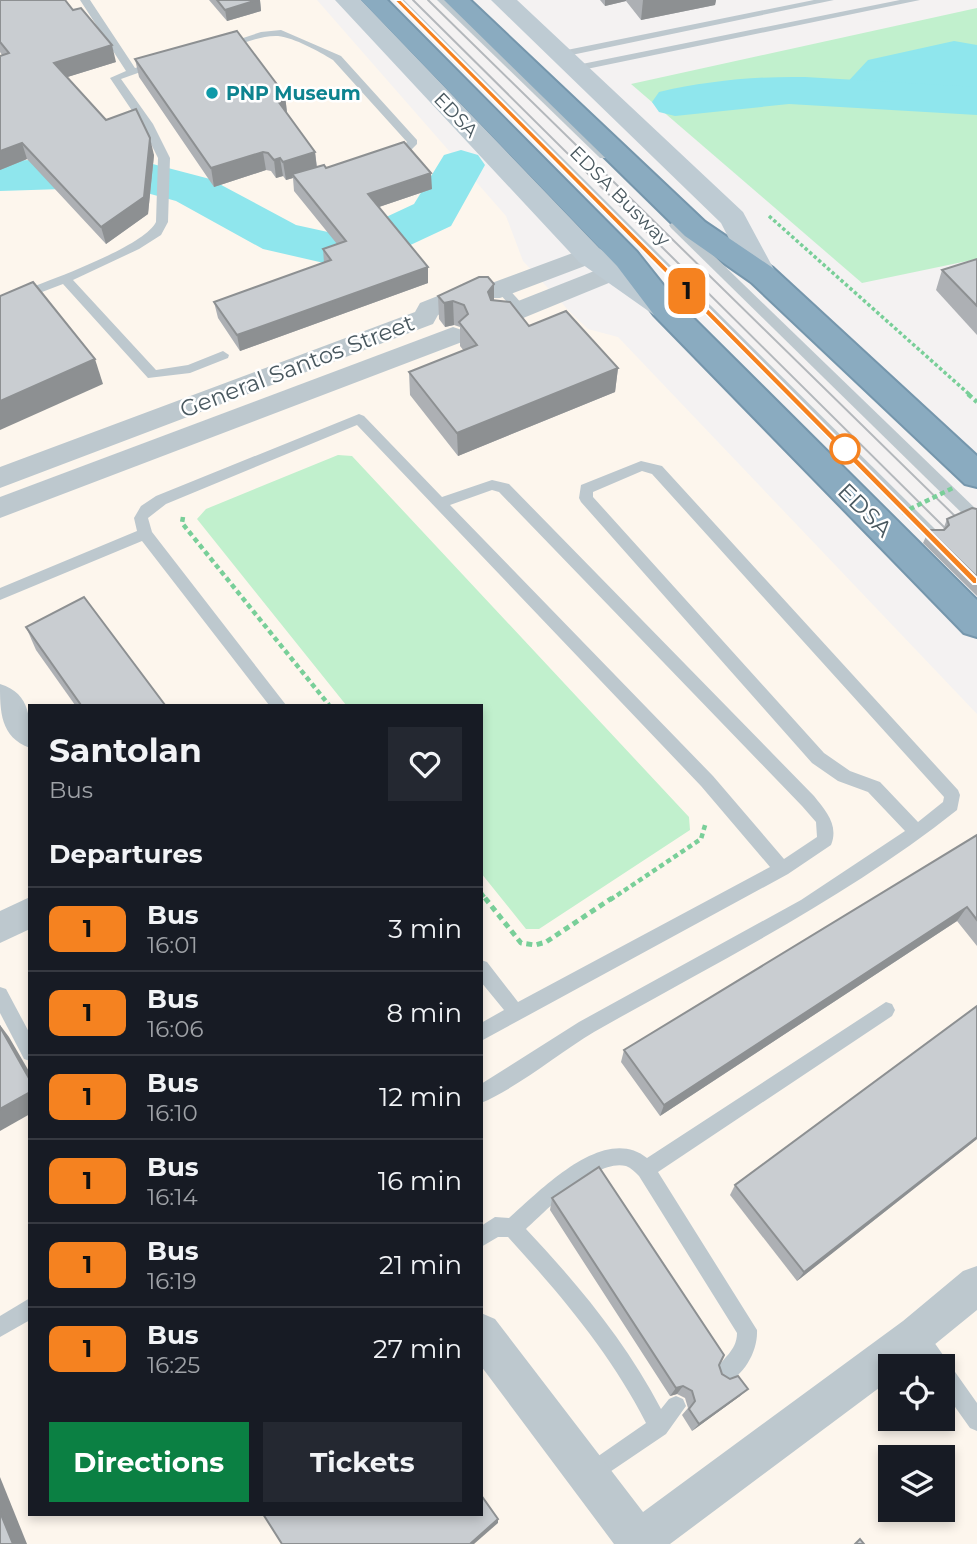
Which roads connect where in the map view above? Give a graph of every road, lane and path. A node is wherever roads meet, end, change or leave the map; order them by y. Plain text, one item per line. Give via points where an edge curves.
1 (85, 0) edge
2 (398, 0) edge
3 (442, 0) edge
4 (456, 0) edge
5 (503, 0) edge
6 (829, 0) edge
7 (915, 0) edge
8 (358, 2) edge
9 (212, 49) edge
10 (172, 60) edge
11 (570, 61) junction
12 (132, 71) junction
13 (379, 158) edge
14 (689, 231) junction
15 (618, 259) junction
16 (762, 275) junction
17 (65, 279) junction
18 (492, 292) junction
19 (0, 304) edge
20 (665, 307) joint
21 (511, 313) joint
22 (453, 336) dead end
23 (356, 344) junction
24 (223, 355) dead end
25 (374, 366) junction
26 (154, 420) junction
27 (171, 443) junction
28 (0, 478) edge
29 (965, 481) edge
30 (440, 502) junction
31 (0, 508) edge
32 (902, 513) dead end
33 (183, 514) dead end
34 (975, 517) edge
35 (145, 534) junction
36 (933, 537) edge
37 (0, 594) edge
38 (977, 623) edge
39 (0, 696) edge
40 (277, 704) edge
41 (328, 704) edge
42 (28, 732) edge
43 (702, 812) dead end
44 (917, 832) junction
45 (782, 869) junction
46 (483, 896) edge
47 (28, 913) edge
48 (0, 928) edge
49 (483, 971) edge
50 (0, 995) edge
51 (886, 1010) dead end
52 (516, 1012) junction
53 (483, 1032) edge
54 (28, 1049) edge
55 (483, 1093) edge
56 (646, 1169) junction
57 (512, 1228) junction
58 (483, 1236) edge
59 (977, 1285) edge
60 (28, 1309) edge
61 (0, 1326) edge
62 (483, 1336) edge
63 (928, 1351) edge
64 (724, 1374) edge
65 (955, 1389) edge
66 (676, 1406) edge
67 (977, 1421) edge
68 (659, 1427) junction
69 (588, 1475) junction
70 (638, 1543) edge

1 - 12 lane
2 - 15 lane, EDSA Busway
3 - 14 lane, EDSA Busway
4 - 14 highway
5 - 11 main road
6 - 11 lane
7 - 11 lane
8 - 15 main road, EDSA
8 - 15 highway, EDSA
9 - 13 lane via 281,33 337,58 413,142 404,151
10 - 12 lane
11 - 16 main road via 733,218
12 - 17 lane via 118,75 116,82 147,124 164,158 162,222 156,232
14 - 16 highway
14 - 34 lane, EDSA Busway
15 - 18 street, General Santos Street
15 - 20 main road, EDSA
15 - 21 street
15 - 36 lane, EDSA Busway
16 - 29 highway
17 - 19 lane
17 - 24 lane via 153,375 190,369
18 - 21 lane
18 - 23 street, General Santos Street via 477,290 453,299 429,309 429,316
20 - 38 highway, EDSA
22 - 25 street, General Santos Street
23 - 25 street
23 - 26 street, General Santos Street
25 - 27 street, General Santos Street
26 - 27 street
26 - 28 street, General Santos Street
27 - 31 street, General Santos Street
29 - 32 path, bridge
30 - 35 lane via 359,419 152,505 141,518
30 - 45 lane via 708,781
30 - 45 lane via 492,485 503,488 808,801 824,820 825,840
33 - 41 path via 182,523
35 - 37 lane
35 - 40 lane
39 - 42 street
43 - 46 path via 707,826 701,839 547,942 521,943
44 - 44 lane via 874,787 844,776 818,758 586,498 586,489 641,466 657,470 952,795 951,805
44 - 55 lane via 807,905 585,1028
45 - 52 lane
47 - 48 street
49 - 52 lane
50 - 54 lane
51 - 56 lane
52 - 53 lane
56 - 57 lane via 625,1154 602,1158
56 - 64 lane via 747,1329 749,1343
57 - 58 lane via 495,1227
57 - 68 lane via 558,1278 627,1373
59 - 63 street
60 - 61 lane
62 - 69 street
63 - 70 street
65 - 67 lane
66 - 68 lane
68 - 69 lane
69 - 70 street

